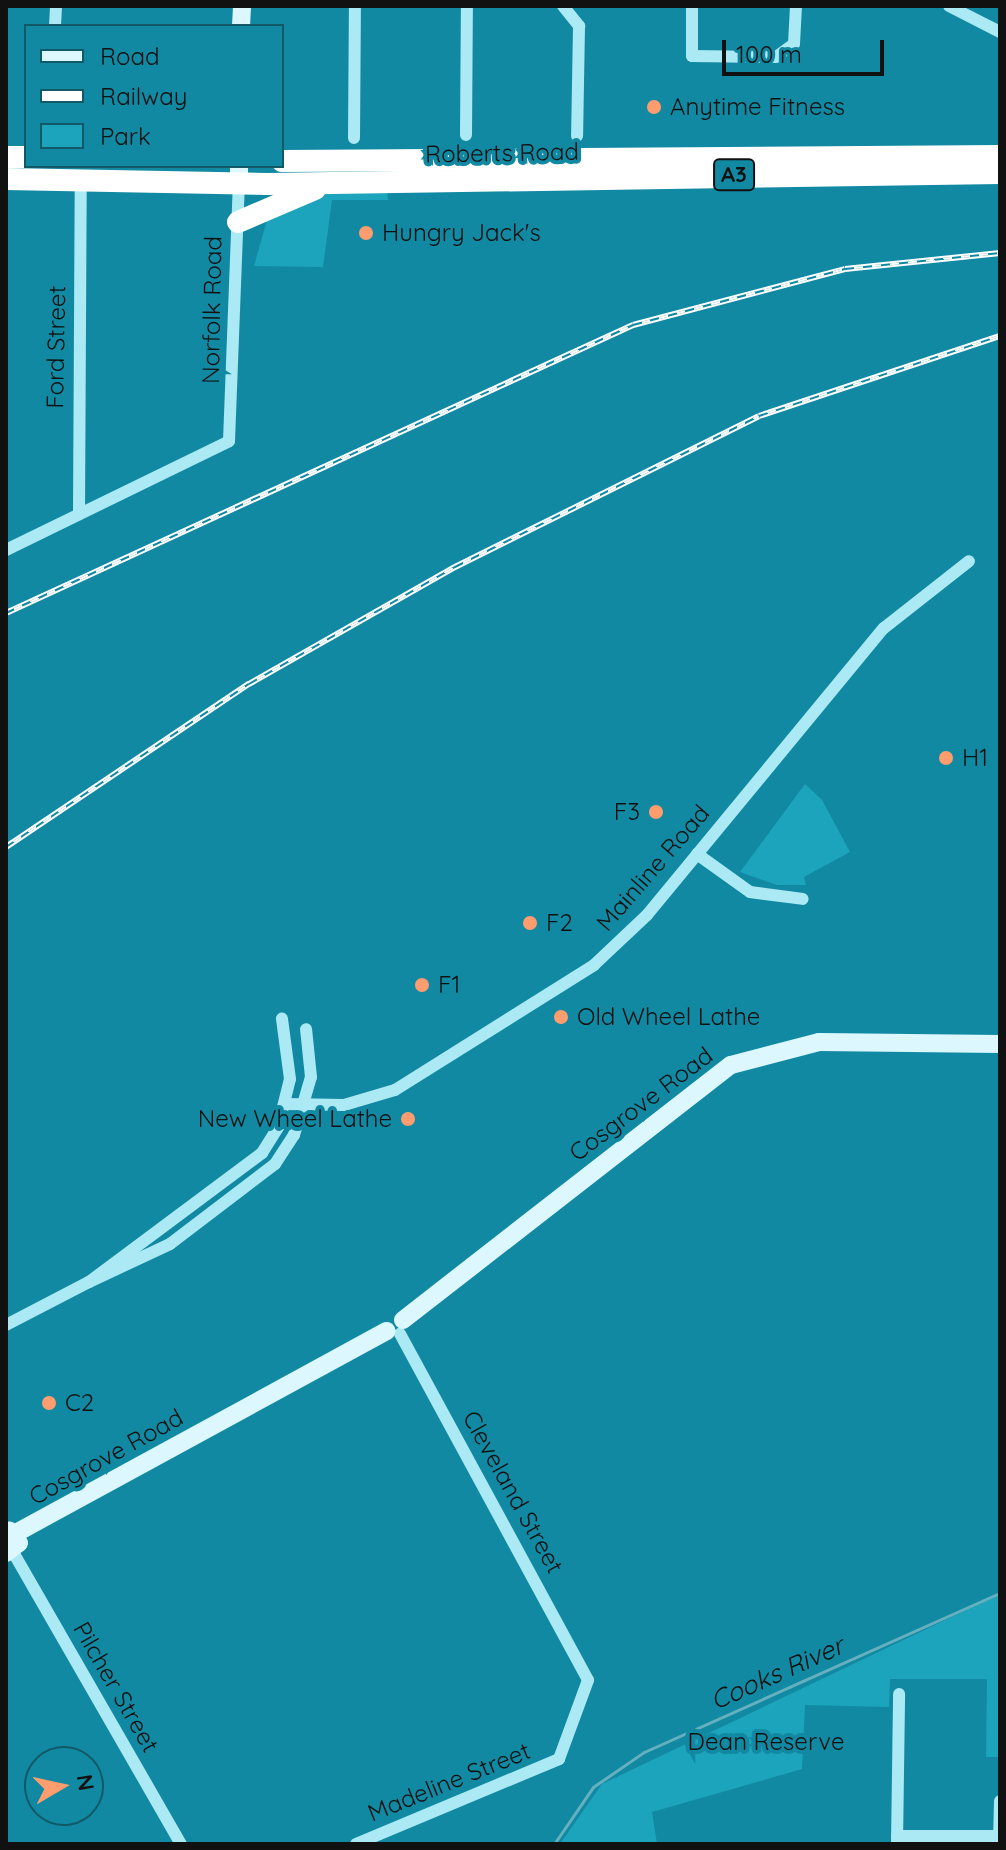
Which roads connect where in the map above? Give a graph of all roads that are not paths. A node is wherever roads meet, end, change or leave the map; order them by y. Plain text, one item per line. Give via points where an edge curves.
1 (355, 6) edge
2 (467, 6) edge
3 (563, 6) edge
4 (692, 6) edge
5 (796, 6) edge
6 (949, 6) edge
7 (1000, 32) edge
8 (466, 135) dead end
9 (577, 136) dead end
10 (354, 138) dead end
11 (1000, 156) edge
12 (284, 161) edge
13 (1000, 173) edge
14 (239, 175) edge
15 (6, 179) edge
16 (81, 181) junction
17 (332, 183) junction
18 (238, 222) junction
19 (79, 514) junction
20 (6, 550) edge
21 (969, 561) dead end
22 (697, 854) junction
23 (803, 899) dead end
24 (282, 1019) dead end
25 (306, 1029) dead end
26 (1000, 1044) edge
27 (286, 1104) junction
28 (303, 1108) junction
29 (89, 1282) junction
30 (6, 1325) edge
31 (397, 1328) junction
32 (10, 1542) edge
33 (588, 1671) joint
34 (899, 1694) dead end
35 (1000, 1801) edge
36 (897, 1840) edge
37 (999, 1840) edge
38 (181, 1844) edge
39 (356, 1844) edge

1 - 10 street
2 - 8 street
3 - 9 street via 579,26
4 - 5 street via 692,56 780,56 796,37
6 - 7 street
11 - 12 highway, Roberts Road / A3
13 - 17 highway, Roberts Road / A3
14 - 16 highway, Roberts Road / A3
14 - 17 highway, Roberts Road / A3
14 - 18 street, Norfolk Road
15 - 16 highway, Roberts Road / A3
16 - 19 street, Ford Street
17 - 18 highway
18 - 19 street, Norfolk Road via 234,427 219,449
19 - 20 street
21 - 22 street, Mainline Road via 884,628
22 - 23 street via 750,892
22 - 28 street, Mainline Road via 624,938 554,993 395,1090
24 - 27 street
25 - 28 street via 311,1077
26 - 31 main road, Cosgrove Road via 819,1042 741,1060
27 - 28 street, Mainline Road
27 - 29 street via 262,1153 242,1174
28 - 29 street via 275,1164 238,1199 170,1244
29 - 30 street
31 - 32 main road, Cosgrove Road
31 - 33 street, Cleveland Street
32 - 38 street, Pilcher Street
33 - 39 street, Madeline Street via 559,1759
34 - 36 street
35 - 37 street
36 - 37 street

